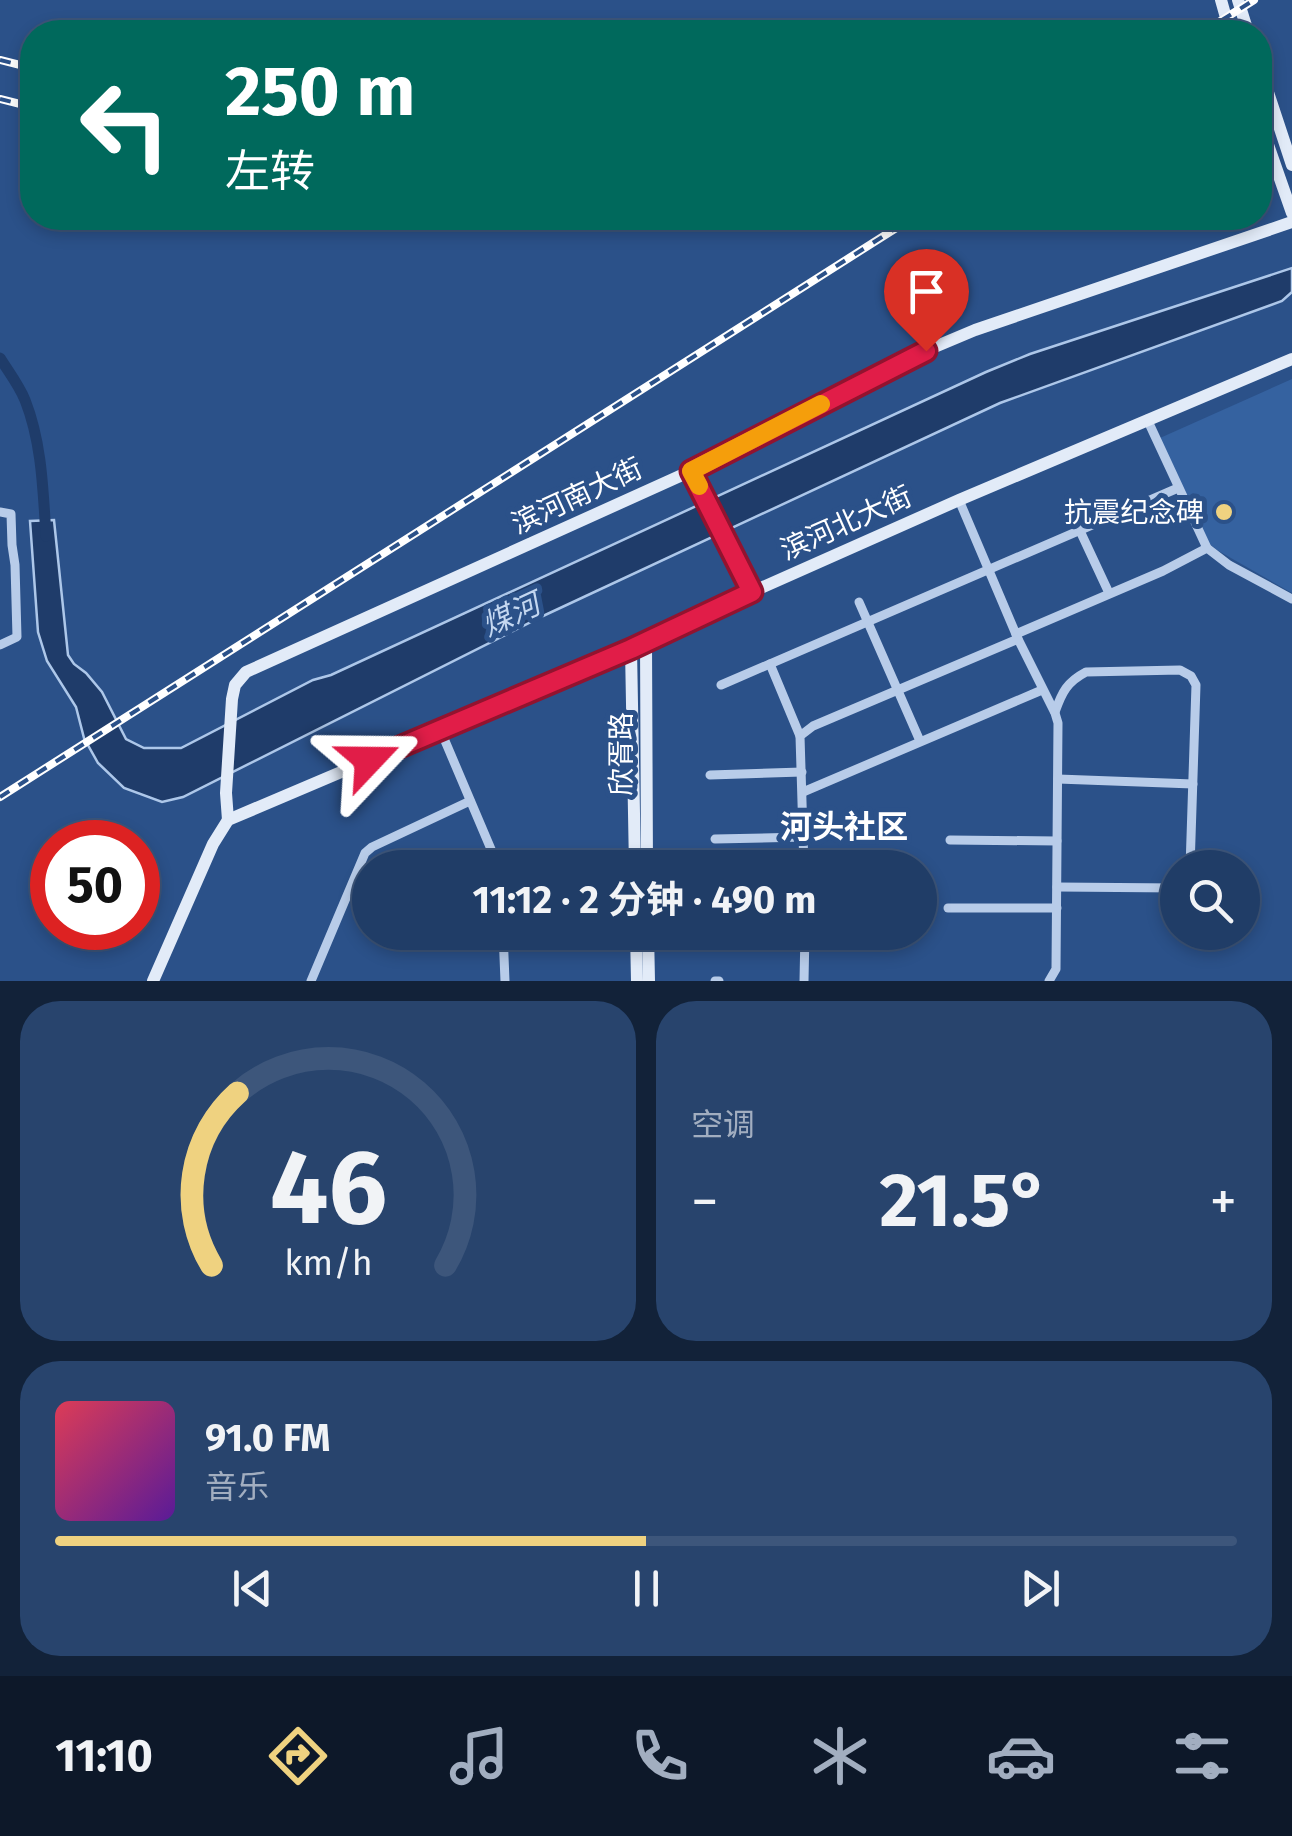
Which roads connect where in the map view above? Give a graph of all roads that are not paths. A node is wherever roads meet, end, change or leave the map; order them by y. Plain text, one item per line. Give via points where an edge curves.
1 (1272, 104) edge
2 (1272, 156) edge
3 (1292, 165) edge
4 (1292, 214) edge
5 (1268, 230) edge
6 (1292, 358) edge
7 (1146, 419) junction
8 (691, 471) junction
9 (1178, 488) junction
10 (960, 500) junction
11 (1068, 504) dead end
12 (0, 512) edge
13 (1080, 530) junction
14 (1207, 548) junction
15 (989, 569) junction
16 (752, 592) junction
17 (1109, 593) junction
18 (1292, 599) edge
19 (859, 602) dead end
20 (868, 622) junction
21 (1017, 637) junction
22 (646, 641) junction
23 (0, 645) edge
24 (631, 649) junction
25 (770, 664) junction
26 (721, 685) dead end
27 (898, 690) junction
28 (1042, 690) junction
29 (1055, 713) junction
30 (440, 730) junction
31 (800, 736) junction
32 (920, 741) junction
33 (802, 772) junction
34 (710, 775) dead end
35 (1058, 780) junction
36 (1192, 784) junction
37 (803, 792) junction
38 (470, 801) junction
39 (228, 820) junction
40 (804, 837) junction
41 (714, 840) dead end
42 (950, 840) dead end
43 (1057, 841) junction
44 (491, 850) edge
45 (635, 850) edge
46 (647, 850) edge
47 (804, 850) edge
48 (1190, 850) edge
49 (1057, 887) junction
50 (1160, 888) edge
51 (948, 908) dead end
52 (1056, 908) junction
53 (503, 950) edge
54 (636, 950) edge
55 (648, 950) edge
56 (804, 950) edge
57 (153, 981) edge
58 (312, 981) edge
59 (504, 981) edge
60 (636, 981) edge
61 (649, 981) edge
62 (804, 981) edge
63 (1049, 981) edge

1 - 3 street
2 - 4 street
5 - 8 street, 滨河南大街 via 974,330
6 - 7 street, 滨河北大街
7 - 9 street
7 - 10 street, 滨河北大街
8 - 16 street
8 - 39 street, 滨河南大街 via 246,672 232,698
9 - 13 street
9 - 14 street
10 - 15 street
10 - 16 street, 滨河北大街
11 - 13 street
12 - 23 street via 10,514 16,636
13 - 15 street
13 - 17 street
14 - 17 street
14 - 18 street
15 - 20 street
15 - 21 street
16 - 22 street, 滨河北大街
17 - 21 street
19 - 20 street
20 - 25 street
20 - 27 street
21 - 27 street
21 - 28 street
22 - 24 street, 滨河北大街
22 - 46 street, 欣胥路
24 - 30 street, 滨河北大街
24 - 45 street, 欣胥路
25 - 26 street
25 - 31 street
27 - 31 street
27 - 32 street
28 - 29 street
28 - 32 street
29 - 35 street
29 - 36 street via 1063,690 1086,672 1180,670 1196,686
30 - 38 street
30 - 39 street, 滨河北大街
31 - 33 street
32 - 37 street
33 - 34 street
33 - 37 street
35 - 36 street
35 - 43 street
36 - 48 street
37 - 40 street
38 - 44 street
38 - 58 street via 366,853
39 - 57 street
40 - 41 street
40 - 47 street
42 - 43 street
43 - 49 street
49 - 50 street
49 - 52 street
51 - 52 street
52 - 63 street via 1056,969
53 - 59 street
54 - 60 street
55 - 61 street
56 - 62 street

